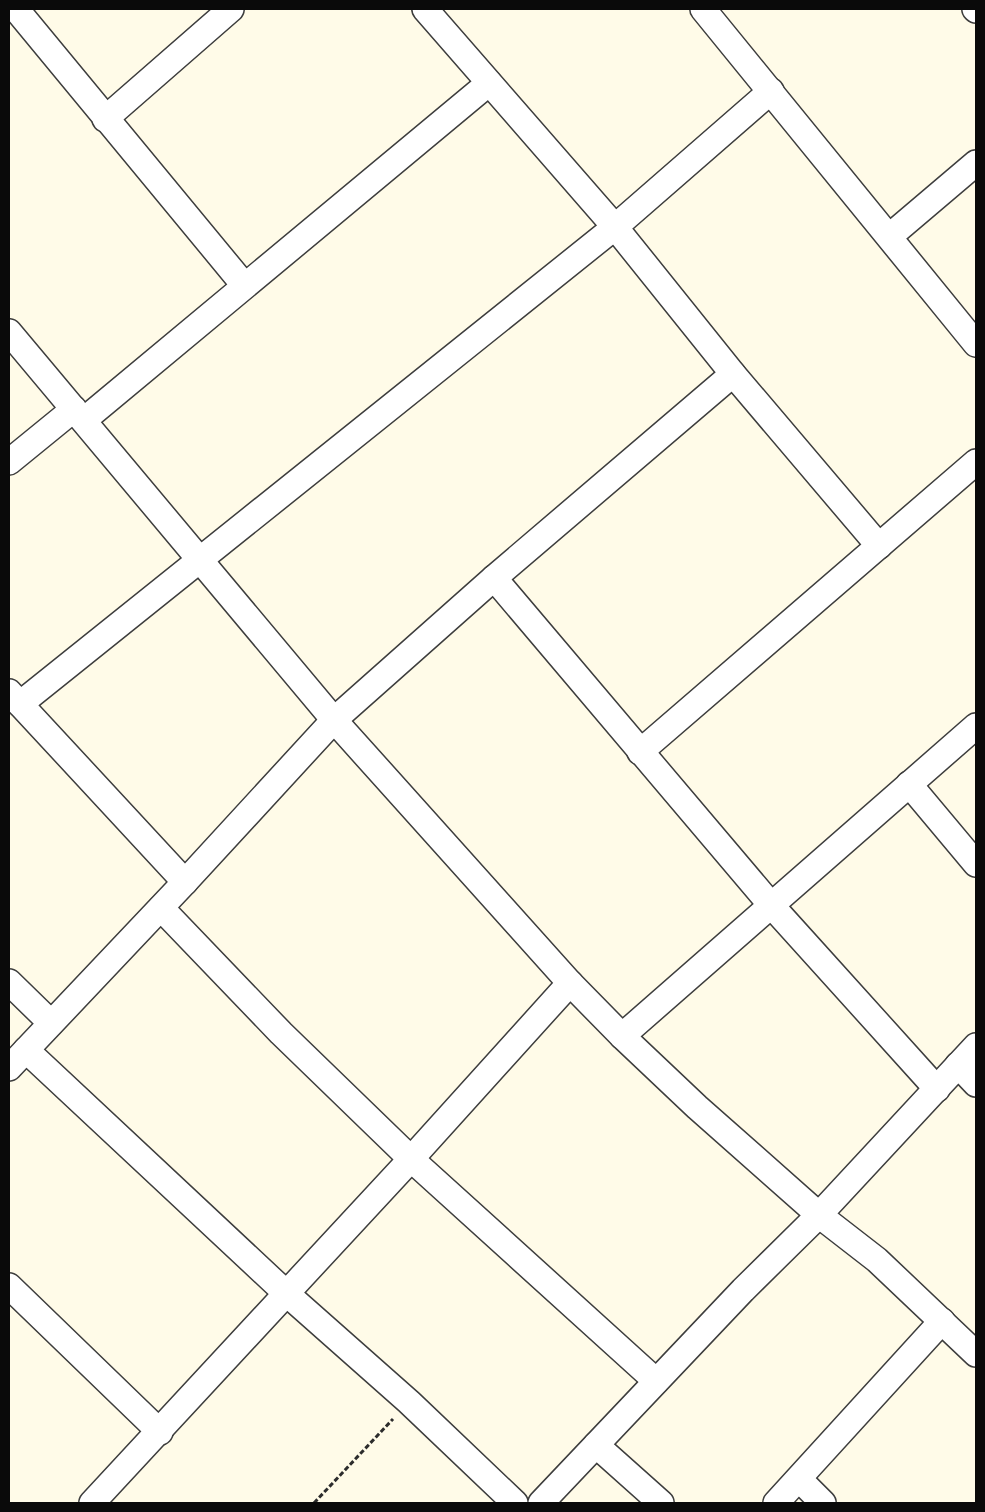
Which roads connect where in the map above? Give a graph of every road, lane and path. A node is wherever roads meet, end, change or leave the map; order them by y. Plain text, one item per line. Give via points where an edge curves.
1 (16, 9) edge
2 (231, 9) edge
3 (425, 9) edge
4 (703, 9) edge
5 (489, 83) junction
6 (771, 91) junction
7 (105, 119) junction
8 (976, 163) edge
9 (615, 227) junction
10 (890, 236) junction
11 (244, 286) junction
12 (9, 332) edge
13 (976, 344) edge
14 (733, 374) junction
15 (79, 415) junction
16 (9, 462) edge
17 (976, 462) edge
18 (879, 546) junction
19 (201, 561) junction
20 (494, 578) junction
21 (14, 698) edge
22 (334, 720) junction
23 (976, 726) edge
24 (640, 752) junction
25 (909, 784) junction
26 (976, 864) edge
27 (185, 882) junction
28 (772, 905) junction
29 (161, 908) junction
30 (9, 982) edge
31 (570, 983) junction
32 (51, 1023) junction
33 (622, 1036) junction
34 (976, 1046) edge
35 (26, 1050) junction
36 (958, 1065) junction
37 (9, 1068) edge
38 (976, 1084) edge
39 (937, 1089) junction
40 (412, 1159) junction
41 (819, 1215) junction
42 (9, 1286) edge
43 (286, 1294) junction
44 (942, 1321) junction
45 (976, 1354) edge
46 (656, 1381) junction
47 (409, 1402) junction
48 (160, 1432) junction
49 (596, 1445) junction
50 (799, 1479) junction
51 (92, 1503) edge
52 (314, 1503) edge
53 (515, 1503) edge
54 (541, 1503) edge
55 (661, 1503) edge
56 (776, 1503) edge
57 (823, 1503) edge

1 - 7 street
2 - 7 street
3 - 5 street
4 - 6 street
5 - 9 street
5 - 11 street
6 - 9 street
6 - 10 street
7 - 11 street
8 - 10 street
9 - 14 street
9 - 19 street
10 - 13 street
11 - 15 street
12 - 15 street
14 - 18 street
14 - 20 street
15 - 16 street
15 - 19 street
17 - 18 street
18 - 24 street
19 - 21 street
19 - 22 street
20 - 22 street
20 - 24 street
21 - 27 street
22 - 27 street
22 - 31 street
23 - 25 street
24 - 28 street
25 - 26 street
25 - 28 street
27 - 29 street
28 - 33 street
28 - 39 street
29 - 32 street
29 - 40 street via 281,1033
30 - 32 street
31 - 33 street
31 - 40 street
32 - 35 street
33 - 41 street
34 - 36 street
35 - 37 street
35 - 43 street
36 - 38 street
36 - 39 street
39 - 41 street
40 - 43 street
40 - 46 street
41 - 44 street via 877,1260
41 - 46 street
42 - 48 street
43 - 47 street
43 - 48 street
44 - 45 street
44 - 50 street
46 - 49 street
47 - 52 path
47 - 53 street
48 - 51 street
49 - 54 street
49 - 55 street
50 - 56 street
50 - 57 street

